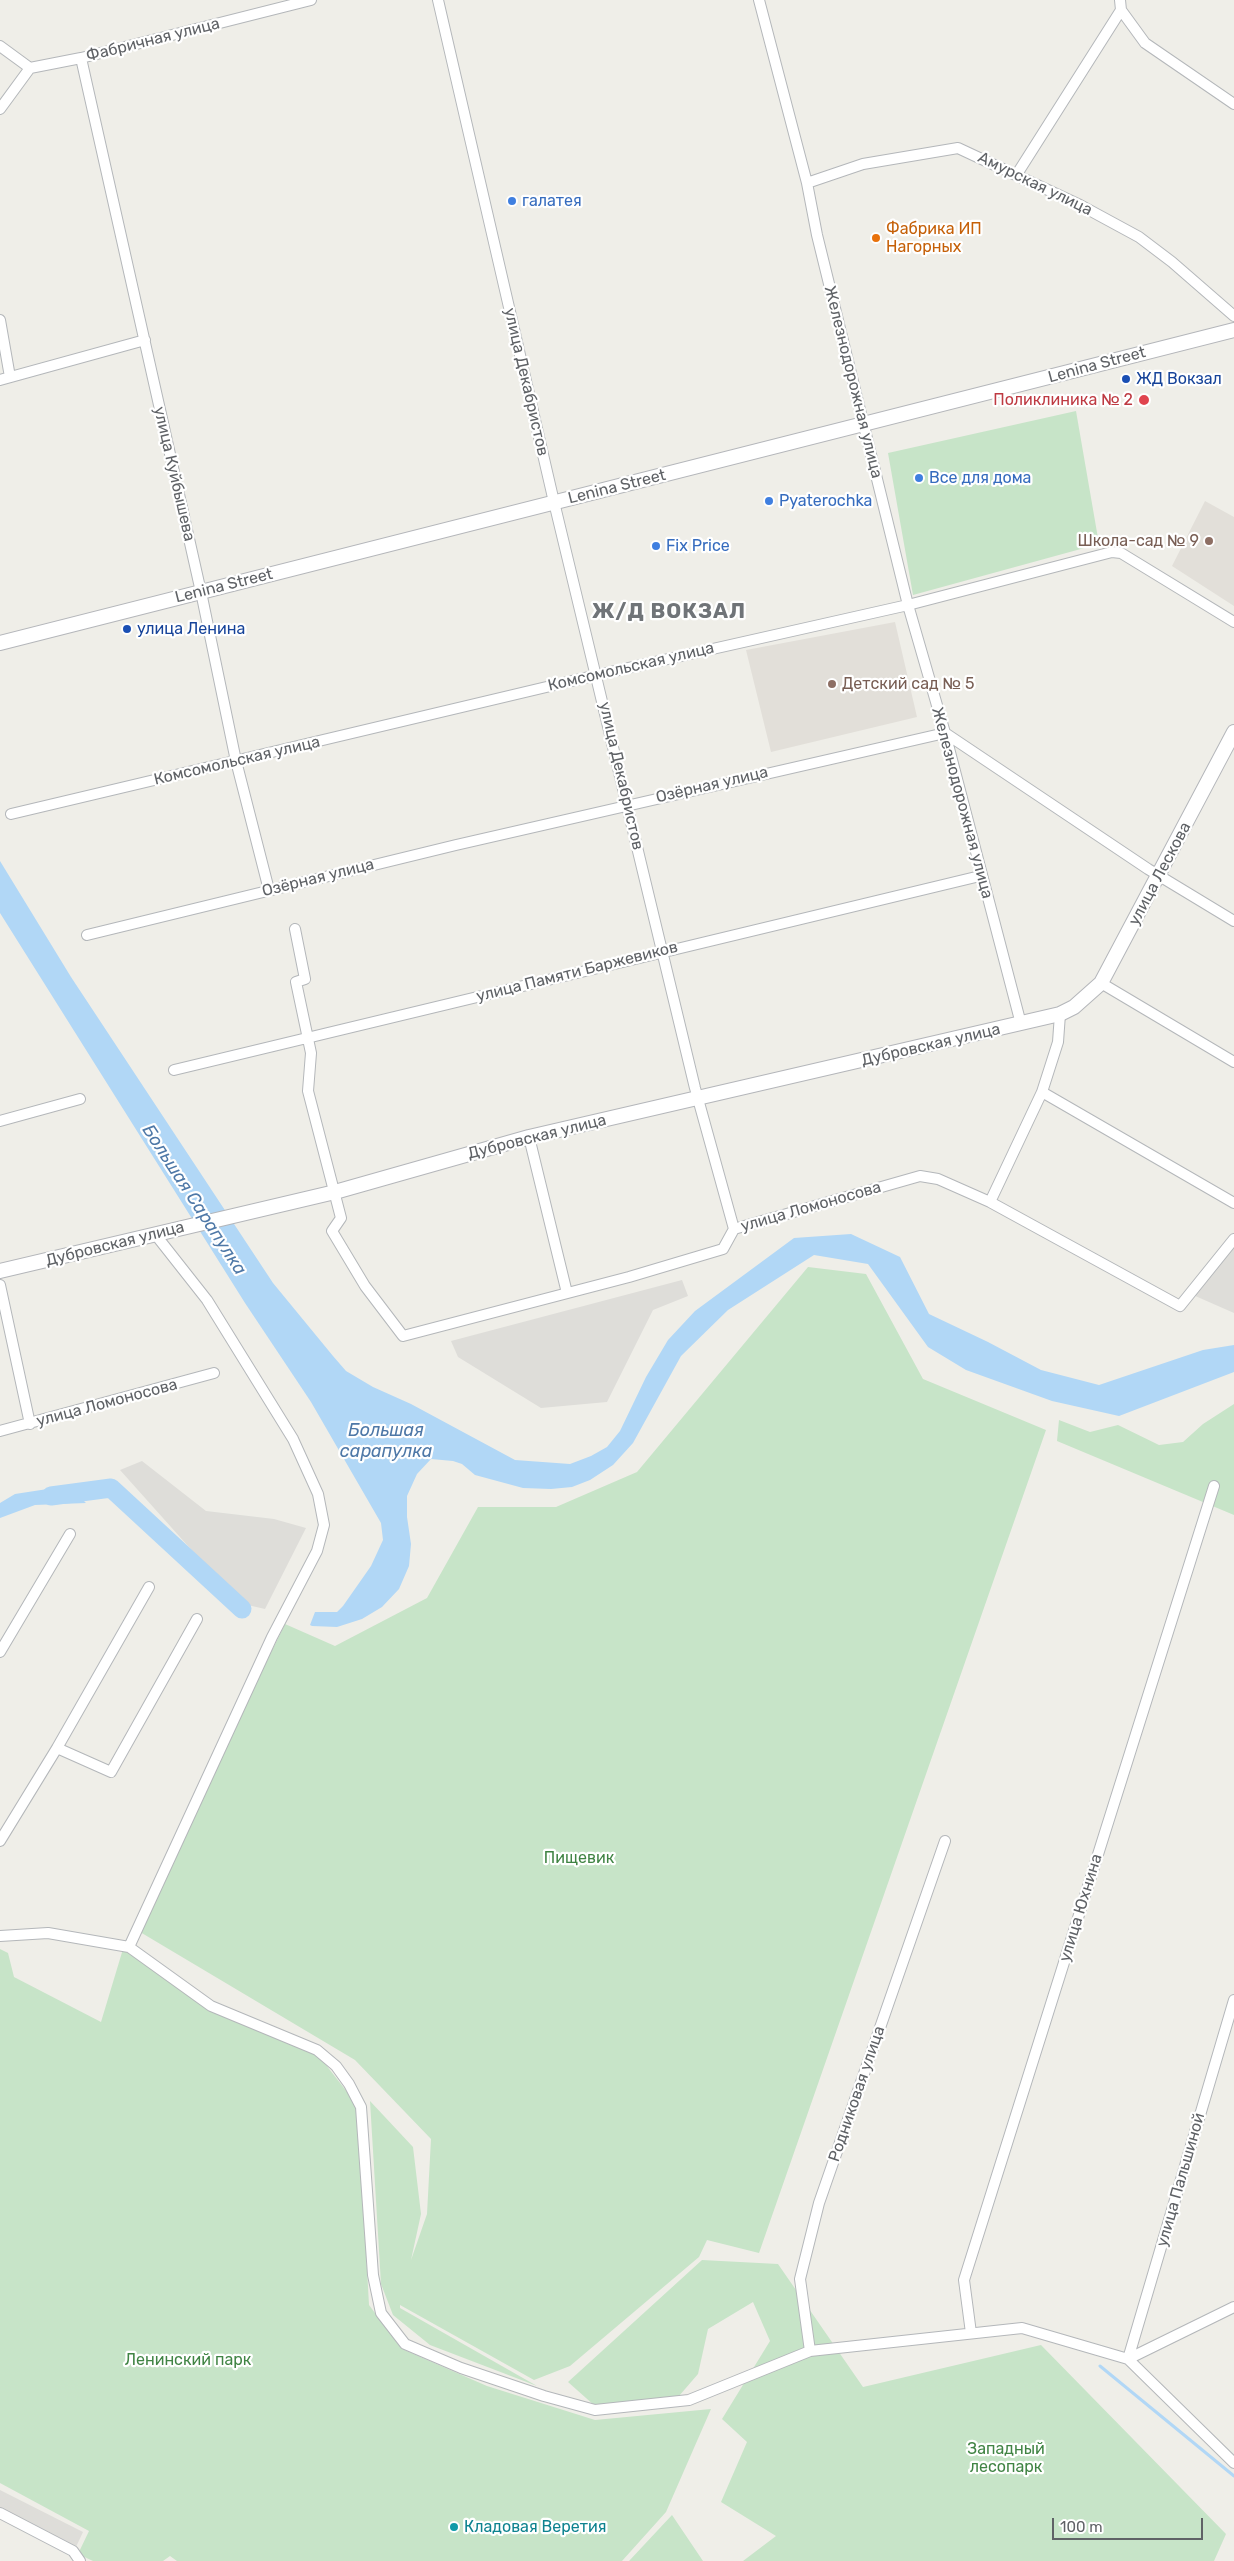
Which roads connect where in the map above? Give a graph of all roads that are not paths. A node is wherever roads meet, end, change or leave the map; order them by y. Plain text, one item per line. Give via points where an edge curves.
1 (311, 0) edge
2 (438, 0) edge
3 (759, 0) edge
4 (1120, 5) edge
5 (0, 46) edge
6 (81, 58) junction
7 (30, 68) junction
8 (1234, 104) edge
9 (0, 109) edge
10 (1017, 174) junction
11 (807, 183) junction
12 (1234, 316) edge
13 (0, 320) edge
14 (1234, 330) edge
15 (145, 340) junction
16 (5, 379) edge
17 (864, 426) junction
18 (554, 502) junction
19 (201, 592) junction
20 (908, 604) junction
21 (1234, 622) edge
22 (0, 644) edge
23 (596, 674) junction
24 (1234, 732) edge
25 (945, 733) junction
26 (236, 761) junction
27 (628, 805) junction
28 (11, 814) dead end
29 (980, 876) junction
30 (1160, 876) junction
31 (269, 890) junction
32 (1234, 921) edge
33 (295, 929) dead end
34 (87, 935) dead end
35 (662, 951) junction
36 (1101, 983) junction
37 (1074, 1007) joint
38 (1060, 1014) junction
39 (1020, 1024) junction
40 (308, 1038) junction
41 (1234, 1062) edge
42 (174, 1070) dead end
43 (1042, 1092) junction
44 (698, 1098) junction
45 (80, 1099) dead end
46 (0, 1121) edge
47 (529, 1137) junction
48 (335, 1192) junction
49 (990, 1202) junction
50 (1234, 1203) edge
51 (734, 1229) junction
52 (161, 1232) junction
53 (1234, 1239) edge
54 (0, 1271) edge
55 (0, 1285) edge
56 (568, 1293) junction
57 (214, 1373) dead end
58 (30, 1424) junction
59 (0, 1431) edge
60 (1214, 1486) dead end
61 (70, 1534) dead end
62 (149, 1587) dead end
63 (197, 1619) dead end
64 (0, 1652) edge
65 (57, 1748) junction
66 (0, 1841) edge
67 (945, 1842) dead end
68 (0, 1936) edge
69 (129, 1947) junction
70 (1234, 2000) edge
71 (1234, 2307) edge
72 (971, 2333) junction
73 (810, 2351) junction
74 (1128, 2359) junction
75 (1234, 2463) edge
76 (0, 2513) edge
77 (80, 2561) edge

1 - 6 street, Фабричная улица
2 - 18 street, улица Декабристов
3 - 11 street, Железнодорожная улица
4 - 8 street via 1145,43
4 - 10 street
5 - 7 street
6 - 7 street, Фабричная улица
6 - 15 street, улица Куйбышева
7 - 9 street
10 - 11 street, Амурская улица via 958,148 863,164
10 - 12 street, Амурская улица via 1139,237
11 - 17 street, Железнодорожная улица
13 - 16 street
14 - 17 street, Lenina Street
15 - 16 street
15 - 19 street, улица Куйбышева
17 - 18 street, Lenina Street
17 - 20 street, Железнодорожная улица
18 - 19 street, Lenina Street
18 - 23 street, улица Декабристов
19 - 22 street, Lenina Street
19 - 26 street, улица Куйбышева
20 - 21 street, Комсомольская улица via 1112,552 1121,553
20 - 23 street, Комсомольская улица
20 - 25 street, Железнодорожная улица
23 - 26 street, Комсомольская улица
23 - 27 street, улица Декабристов
24 - 30 street, улица Лескова
25 - 27 street, Озёрная улица
25 - 29 street, Железнодорожная улица
25 - 30 street
26 - 28 street, Комсомольская улица
26 - 31 street, улица Куйбышева
27 - 31 street, Озёрная улица
27 - 35 street, улица Декабристов
29 - 35 street, улица Памяти Баржевиков
29 - 39 street, Железнодорожная улица
30 - 32 street
30 - 36 street, улица Лескова
31 - 34 street, Озёрная улица
33 - 40 street via 304,979 296,982
35 - 40 street, улица Памяти Баржевиков
35 - 44 street, улица Декабристов
36 - 37 street, улица Лескова
36 - 41 street
37 - 38 street, Дубровская улица
38 - 39 street, Дубровская улица
38 - 43 street via 1058,1042
39 - 44 street, Дубровская улица
40 - 42 street, улица Памяти Баржевиков
40 - 48 street via 308,1091
43 - 49 street
43 - 50 street
44 - 47 street, Дубровская улица
44 - 51 street, улица Декабристов
45 - 46 street
47 - 48 street, Дубровская улица
47 - 56 street
48 - 52 street, Дубровская улица
48 - 56 street, улица Ломоносова via 341,1218 332,1231 365,1286 403,1336
49 - 51 street, улица Ломоносова via 938,1180 920,1176
49 - 53 street, улица Ломоносова via 1180,1306
51 - 56 street, улица Ломоносова via 723,1249
52 - 54 street, Дубровская улица
52 - 69 street via 293,1439 318,1494 324,1525 317,1551 272,1637
55 - 58 street
57 - 58 street, улица Ломоносова
58 - 59 street, улица Ломоносова
60 - 72 street, улица Юхнина via 964,2280
61 - 64 street
62 - 65 street
63 - 65 street via 111,1772
65 - 66 street
67 - 73 street, Родниковая улица via 819,2203 800,2279
68 - 69 street via 48,1933
69 - 73 street via 211,2006 317,2050 336,2066 349,2084 361,2108 373,2275 381,2313 405,2344 461,2368 595,2410 689,2400
70 - 74 street, улица Пальшиной
71 - 74 street
72 - 73 street
72 - 74 street via 1022,2328
74 - 75 street
76 - 77 street via 73,2551

